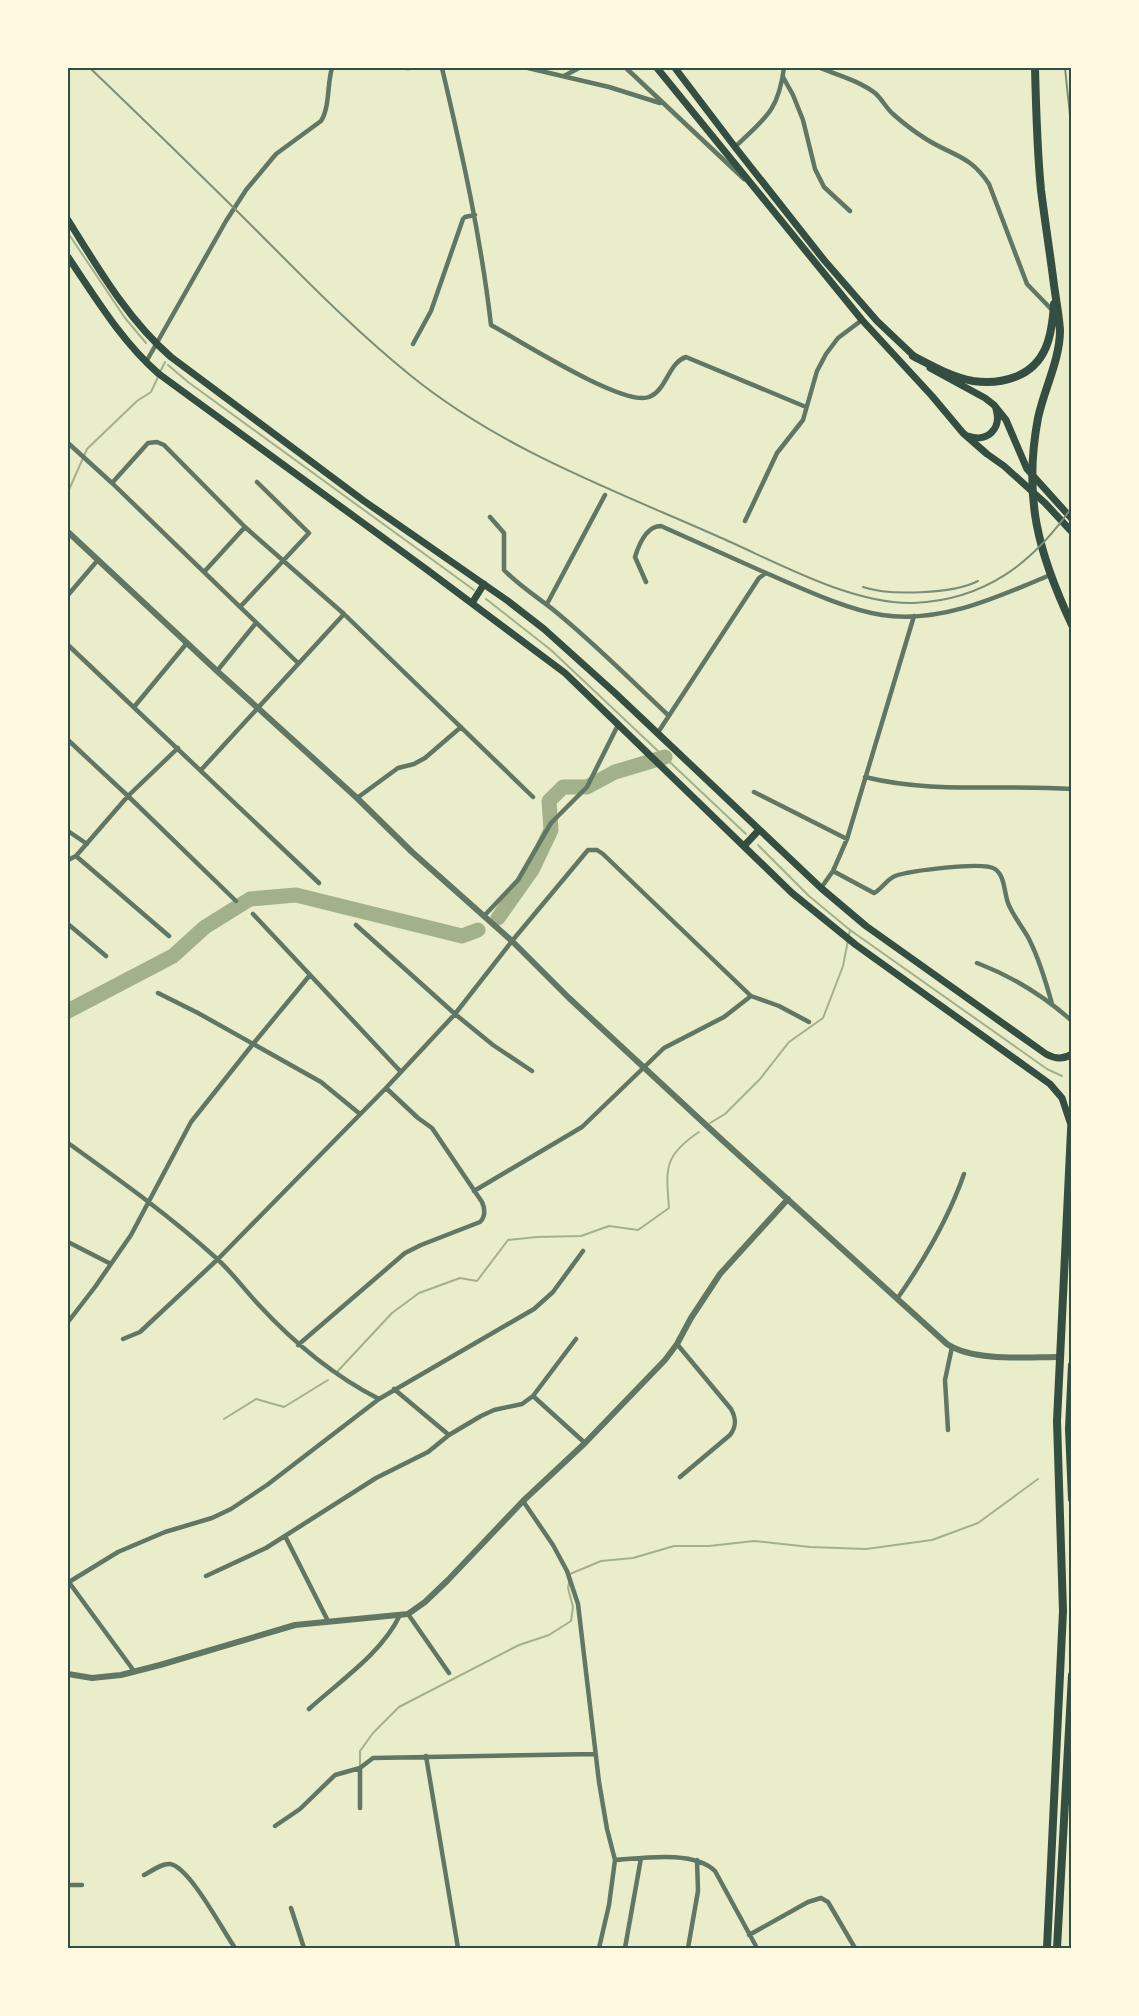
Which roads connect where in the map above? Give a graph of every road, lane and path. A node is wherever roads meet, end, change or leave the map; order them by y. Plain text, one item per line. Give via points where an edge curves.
1 (332, 68) edge
2 (442, 68) edge
3 (528, 68) edge
4 (579, 68) edge
5 (626, 68) edge
6 (657, 68) edge
7 (675, 68) edge
8 (784, 68) edge
9 (820, 68) edge
10 (1035, 68) edge
11 (564, 76) junction
12 (783, 77) junction
13 (662, 104) junction
14 (735, 147) junction
15 (759, 194) junction
16 (849, 211) dead end
17 (475, 215) junction
18 (68, 220) edge
19 (68, 256) edge
20 (1055, 291) junction
21 (1054, 312) junction
22 (862, 320) junction
23 (413, 344) dead end
24 (157, 345) junction
25 (913, 356) junction
26 (146, 363) junction
27 (994, 405) junction
28 (806, 407) junction
29 (963, 433) junction
30 (68, 443) edge
31 (257, 482) dead end
32 (112, 483) junction
33 (605, 495) dead end
34 (490, 517) dead end
35 (1071, 519) edge
36 (745, 521) dead end
37 (246, 527) junction
38 (68, 532) edge
39 (1071, 532) edge
40 (97, 561) junction
41 (284, 561) junction
42 (204, 572) junction
43 (766, 573) junction
44 (1050, 575) junction
45 (646, 582) dead end
46 (484, 584) junction
47 (68, 595) edge
48 (472, 603) junction
49 (547, 604) junction
50 (240, 607) junction
51 (344, 614) junction
52 (914, 616) junction
53 (256, 623) junction
54 (1071, 625) edge
55 (187, 643) junction
56 (68, 645) edge
57 (298, 663) junction
58 (217, 671) junction
59 (134, 707) junction
60 (258, 707) junction
61 (669, 715) junction
62 (618, 725) junction
63 (461, 728) junction
64 (657, 734) junction
65 (68, 740) edge
66 (178, 748) junction
67 (201, 770) junction
68 (865, 777) junction
69 (1071, 789) edge
70 (754, 792) dead end
71 (128, 796) junction
72 (533, 797) dead end
73 (357, 798) junction
74 (759, 830) junction
75 (68, 831) edge
76 (847, 839) junction
77 (87, 844) junction
78 (744, 846) junction
79 (76, 856) junction
80 (68, 860) edge
81 (833, 872) junction
82 (319, 883) dead end
83 (821, 888) junction
84 (236, 901) dead end
85 (253, 914) dead end
86 (484, 916) junction
87 (68, 924) edge
88 (356, 925) dead end
89 (169, 936) dead end
90 (512, 941) junction
91 (106, 956) dead end
92 (977, 963) dead end
93 (310, 975) junction
94 (158, 993) dead end
95 (751, 996) junction
96 (1052, 1004) junction
97 (455, 1014) junction
98 (809, 1022) dead end
99 (1071, 1022) edge
100 (253, 1044) junction
101 (1071, 1054) edge
102 (644, 1066) junction
103 (532, 1071) dead end
104 (401, 1072) junction
105 (386, 1088) junction
106 (1071, 1110) edge
107 (360, 1114) junction
108 (1070, 1122) edge
109 (68, 1143) edge
110 (964, 1174) dead end
111 (474, 1191) junction
112 (788, 1199) junction
113 (149, 1202) junction
114 (68, 1242) edge
115 (583, 1251) dead end
116 (218, 1259) junction
117 (111, 1264) junction
118 (897, 1299) junction
119 (68, 1322) edge
120 (123, 1339) dead end
121 (576, 1339) dead end
122 (677, 1344) junction
123 (298, 1345) junction
124 (952, 1347) junction
125 (1059, 1357) junction
126 (1071, 1365) edge
127 (394, 1389) junction
128 (533, 1396) junction
129 (379, 1399) junction
130 (948, 1430) dead end
131 (448, 1435) junction
132 (585, 1443) junction
133 (680, 1477) dead end
134 (1071, 1485) edge
135 (1071, 1499) edge
136 (523, 1501) junction
137 (285, 1536) junction
138 (206, 1576) dead end
139 (68, 1582) edge
140 (408, 1614) junction
141 (400, 1616) junction
142 (328, 1621) junction
143 (134, 1671) junction
144 (449, 1673) dead end
145 (68, 1674) edge
146 (1071, 1675) edge
147 (309, 1709) dead end
148 (595, 1754) junction
149 (426, 1756) junction
150 (360, 1768) junction
151 (1065, 1797) junction
152 (360, 1808) dead end
153 (1071, 1808) edge
154 (275, 1826) dead end
155 (641, 1858) junction
156 (615, 1860) junction
157 (697, 1860) junction
158 (144, 1875) dead end
159 (68, 1885) edge
160 (82, 1885) dead end
161 (291, 1908) dead end
162 (749, 1935) junction
163 (236, 1948) edge
164 (304, 1948) edge
165 (458, 1948) edge
166 (599, 1948) edge
167 (625, 1948) edge
168 (688, 1948) edge
169 (757, 1948) edge
170 (855, 1948) edge
171 (1047, 1948) edge
172 (1057, 1948) edge

1 - 24 street via 321,122 276,154 241,196
2 - 17 street
3 - 11 street
4 - 11 street
5 - 13 street
6 - 15 main road
7 - 14 main road
8 - 12 street
9 - 21 street via 874,93 893,114 927,140 965,158 980,170 997,203 1027,284
10 - 20 main road via 1041,187
11 - 13 street
12 - 14 street via 772,110
12 - 16 street via 794,95 824,187
13 - 15 street
14 - 25 main road via 824,260
15 - 22 main road
17 - 23 street via 463,219 431,311
17 - 28 street via 491,325 598,384 635,398 658,392 674,367 686,357
18 - 24 main road via 120,299
19 - 26 main road
20 - 21 main road
20 - 44 main road via 1059,345 1039,417 1032,462 1038,537
21 - 25 main road via 1050,339 1038,363 1005,380 974,381
22 - 28 street via 838,338 826,354
22 - 29 main road
24 - 26 street
24 - 46 main road via 364,501
25 - 27 main road
26 - 48 main road
27 - 29 main road via 997,424 989,435 975,439
27 - 35 main road via 1006,420 1027,469
28 - 36 street via 798,429 777,453
29 - 39 main road via 1045,503
30 - 32 street
31 - 41 street via 309,533
32 - 37 street via 148,443 157,442
32 - 42 street
33 - 49 street
34 - 49 street via 504,533 504,570 533,597
37 - 41 street
37 - 42 street
38 - 40 street
40 - 47 street
40 - 55 street
41 - 50 street
41 - 51 street
42 - 50 street
43 - 45 street via 656,526 648,531 635,557
43 - 52 street via 844,604 882,615
43 - 61 street
44 - 52 street via 959,609
44 - 54 main road
46 - 48 main road
46 - 64 main road via 579,659
48 - 62 main road via 565,673
49 - 61 street
50 - 53 street
51 - 57 street
51 - 63 street
52 - 68 street
53 - 57 street
53 - 58 street
55 - 58 street
55 - 59 street
56 - 59 street
57 - 60 street
58 - 60 street
59 - 66 street
60 - 67 street
60 - 73 street
61 - 64 street
62 - 78 main road
62 - 86 street via 587,788 551,823 518,880
63 - 72 street
63 - 73 street via 425,758 398,768
64 - 74 main road
65 - 71 street
66 - 67 street
66 - 71 street
67 - 82 street
68 - 69 street via 942,788
68 - 76 street
70 - 76 street
71 - 77 street
71 - 84 street
73 - 86 street
74 - 78 main road
74 - 83 main road
75 - 77 street
76 - 81 street
77 - 79 street
78 - 108 main road via 835,929 1050,1084 1062,1098
79 - 80 street
79 - 89 street
81 - 83 street
81 - 96 street via 874,893 886,882 908,873 966,867 995,869 1014,916 1032,946
83 - 101 main road via 866,926 1046,1054 1058,1059
85 - 93 street
86 - 90 street
87 - 91 street
88 - 97 street
90 - 95 street via 588,850 597,850
90 - 97 street
90 - 102 street
92 - 96 street
93 - 100 street
93 - 104 street
94 - 100 street
95 - 98 street
95 - 102 street via 724,1017 664,1048
96 - 99 street
97 - 103 street
97 - 104 street
100 - 107 street via 321,1082
100 - 113 street via 191,1122
102 - 111 street via 582,1127
102 - 112 street
104 - 105 street
105 - 107 street
105 - 111 street via 432,1128
106 - 108 main road
107 - 116 street
108 - 125 main road
109 - 113 street
110 - 118 street via 943,1226
111 - 123 street via 484,1207 480,1222 405,1253
112 - 118 street
112 - 122 street via 720,1274
113 - 116 street
113 - 117 street
114 - 117 street
115 - 127 street via 554,1292 534,1309
116 - 120 street via 140,1332
116 - 123 street
117 - 119 street
118 - 124 street
121 - 128 street
122 - 132 street
122 - 133 street via 731,1409 735,1420 730,1435
123 - 129 street via 351,1384
124 - 125 street via 1004,1357
124 - 130 street via 945,1380
125 - 171 main road via 1056,1421 1063,1611
126 - 134 main road
127 - 129 street
127 - 131 street
128 - 131 street via 522,1404 487,1413
128 - 132 street
129 - 139 street via 231,1509 128,1548
131 - 137 street via 428,1452 376,1478
132 - 136 street
134 - 135 main road
136 - 140 street via 448,1580
136 - 148 street via 553,1545 574,1590
137 - 138 street
137 - 142 street
139 - 143 street
140 - 141 street
140 - 144 street
141 - 142 street
141 - 147 street via 378,1648
142 - 143 street via 275,1630
143 - 145 street via 92,1678
146 - 151 main road
148 - 149 street
148 - 156 street
149 - 150 street via 373,1758
149 - 165 street
150 - 152 street
150 - 154 street via 335,1775 300,1809
151 - 153 street
151 - 172 main road
155 - 156 street
155 - 157 street
155 - 167 street
156 - 166 street
157 - 162 street via 715,1871
157 - 168 street via 698,1891
158 - 163 street via 164,1864 185,1872
159 - 160 street
161 - 164 street
162 - 169 street
162 - 170 street via 821,1898 828,1902

